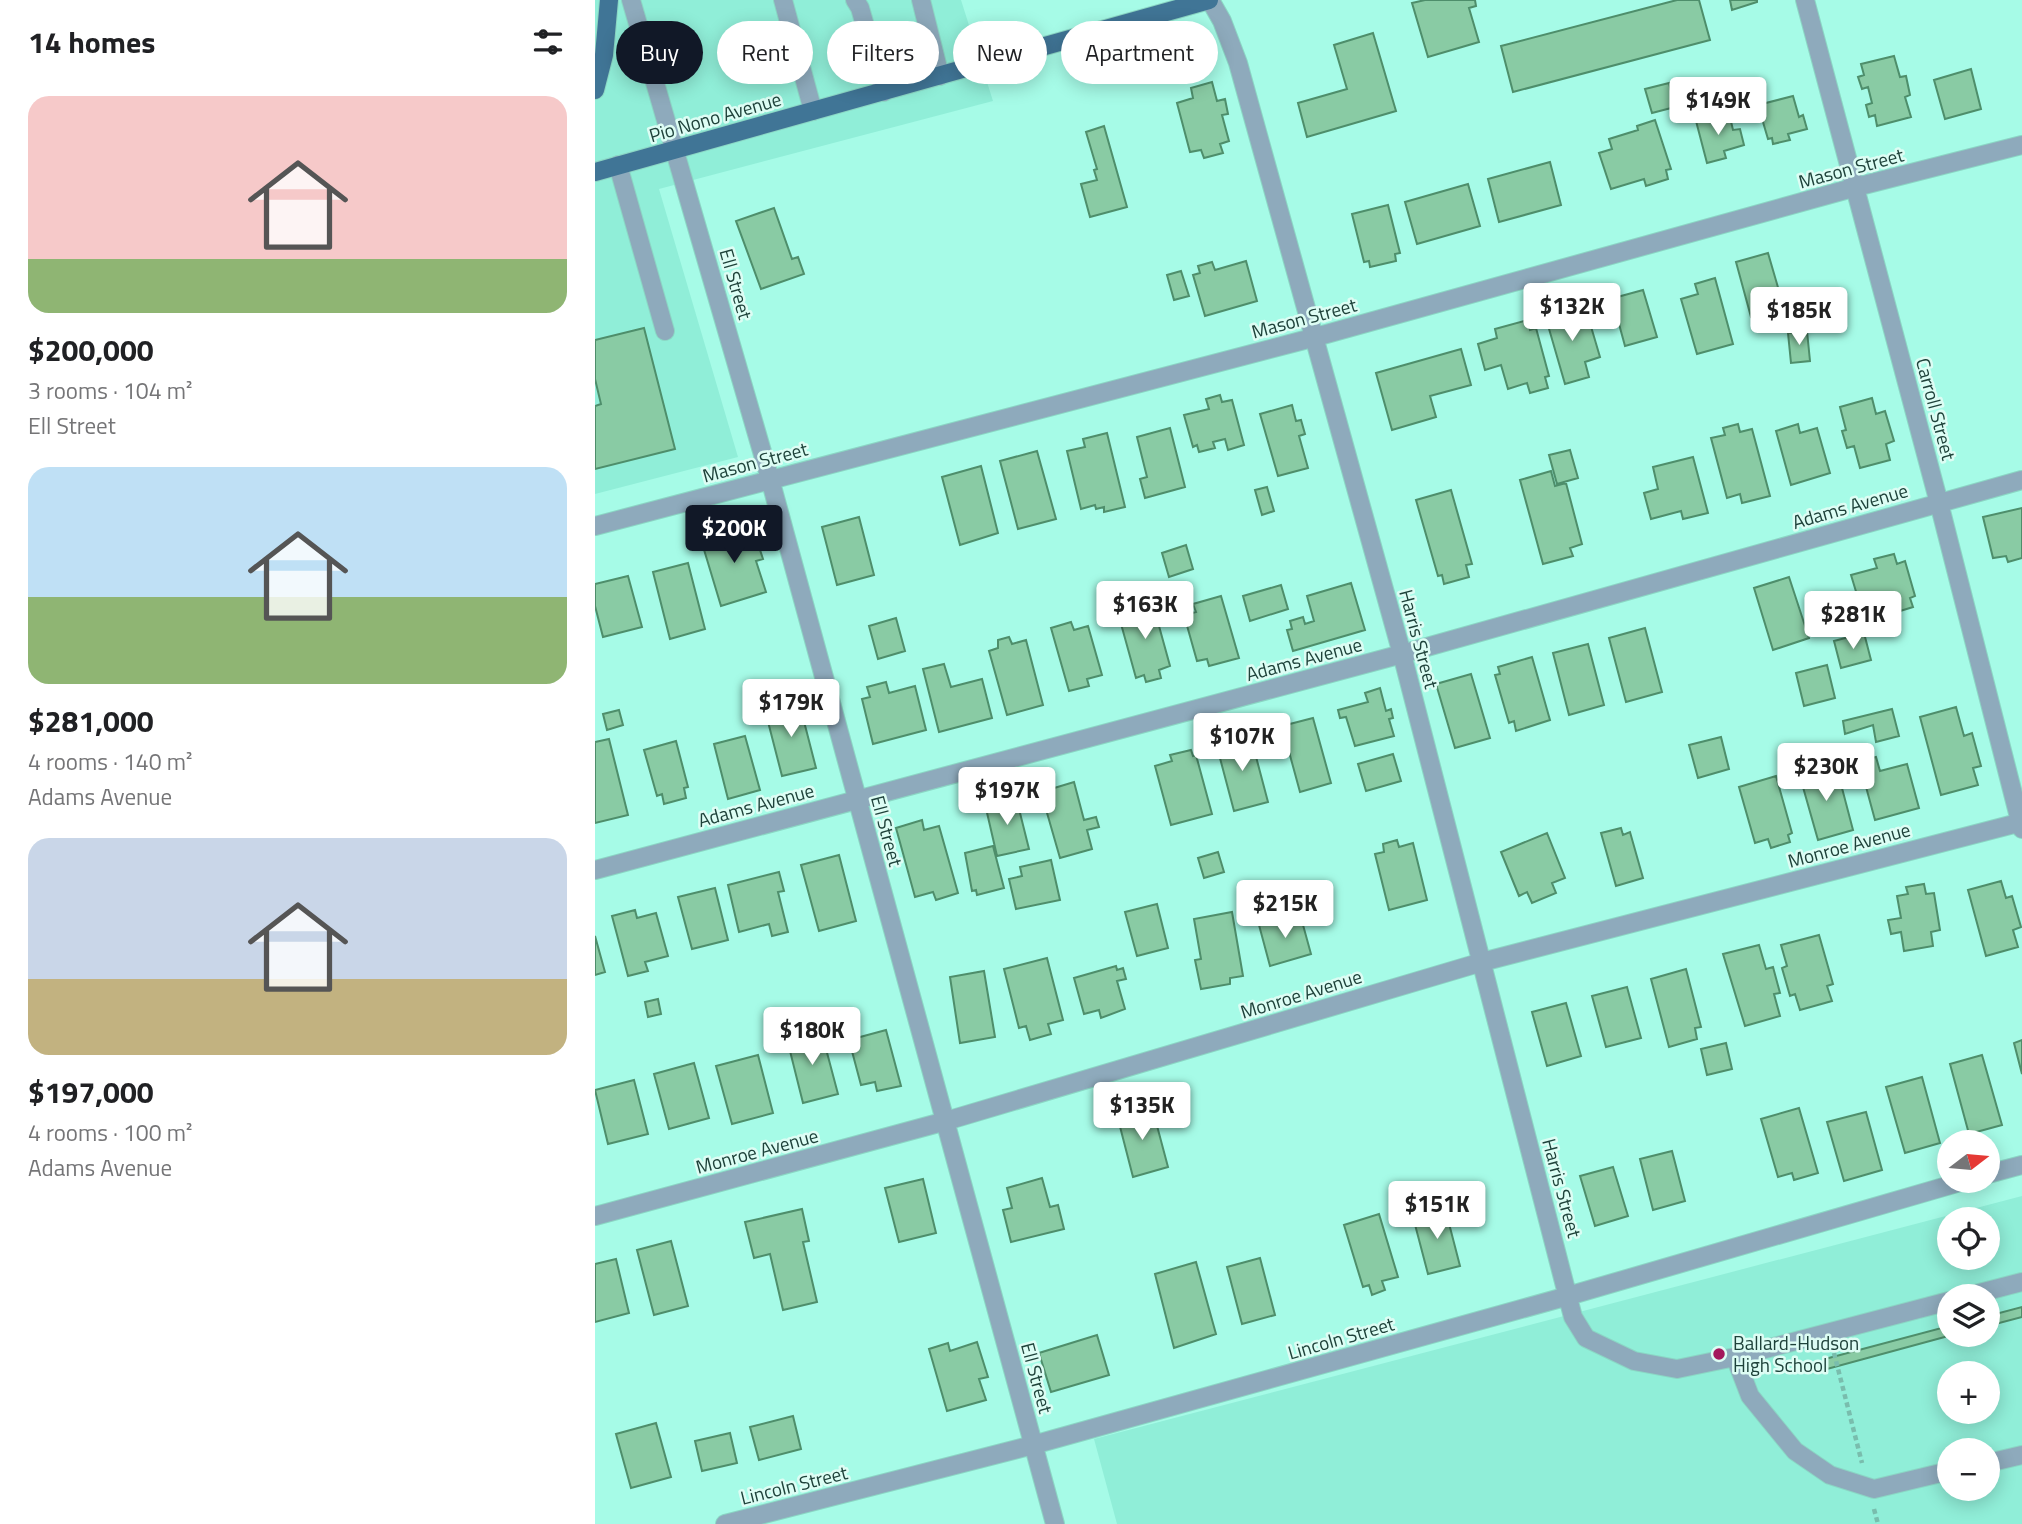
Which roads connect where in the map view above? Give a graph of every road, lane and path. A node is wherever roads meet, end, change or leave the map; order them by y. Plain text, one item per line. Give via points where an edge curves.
1 (609, 0) edge
2 (631, 0) edge
3 (783, 0) edge
4 (855, 0) edge
5 (921, 0) edge
6 (1210, 0) edge
7 (1805, 0) edge
8 (940, 76) junction
9 (595, 90) edge
10 (884, 92) junction
11 (814, 111) junction
12 (2022, 145) edge
13 (676, 150) junction
14 (618, 165) junction
15 (595, 172) edge
16 (1856, 187) junction
17 (665, 331) dead end
18 (1313, 338) junction
19 (770, 479) junction
20 (2022, 480) edge
21 (1939, 503) junction
22 (595, 526) edge
23 (1402, 654) junction
24 (857, 800) junction
25 (2021, 825) edge
26 (595, 870) edge
27 (1482, 962) junction
28 (946, 1121) junction
29 (2022, 1165) edge
30 (2000, 1171) edge
31 (1937, 1189) edge
32 (595, 1216) edge
33 (2022, 1282) edge
34 (2000, 1288) edge
35 (1568, 1296) junction
36 (1937, 1304) edge
37 (1828, 1332) junction
38 (1735, 1357) junction
39 (1033, 1446) junction
40 (2022, 1455) edge
41 (2000, 1460) edge
42 (1937, 1474) edge
43 (1868, 1487) junction
44 (725, 1524) edge
45 (1055, 1524) edge
46 (1878, 1524) edge

1 - 9 main road via 604,55
2 - 13 street, Ell Street
3 - 11 street
4 - 10 street
5 - 8 street
6 - 8 main road, Pio Nono Avenue
6 - 18 street, Harris Street via 1238,64
7 - 16 street, Carroll Street
8 - 10 main road, Pio Nono Avenue
10 - 11 main road, Pio Nono Avenue
11 - 13 main road, Pio Nono Avenue
12 - 16 street, Mason Street
13 - 14 main road, Pio Nono Avenue
13 - 19 street, Ell Street
14 - 15 main road, Pio Nono Avenue
14 - 17 street
16 - 18 street, Mason Street
16 - 21 street, Carroll Street
18 - 19 street, Mason Street
18 - 23 street, Harris Street
19 - 22 street, Mason Street
19 - 24 street, Ell Street
20 - 21 street, Adams Avenue
21 - 23 street, Adams Avenue
21 - 25 street, Carroll Street
23 - 24 street, Adams Avenue
23 - 27 street, Harris Street
24 - 26 street, Adams Avenue
24 - 28 street, Ell Street
25 - 27 street, Monroe Avenue
27 - 28 street, Monroe Avenue
27 - 35 street, Harris Street
28 - 32 street, Monroe Avenue
28 - 39 street, Ell Street
29 - 30 street
31 - 35 street, Lincoln Street
33 - 34 street
35 - 38 street, Harris Street via 1573,1317 1586,1338 1634,1361 1677,1369
35 - 39 street, Lincoln Street
36 - 37 street, Harris Street
37 - 38 street, Harris Street
37 - 43 path
38 - 43 street via 1749,1396 1795,1451 1830,1475
39 - 44 street, Lincoln Street
39 - 45 street, Ell Street
40 - 41 street
42 - 43 street
43 - 46 path

